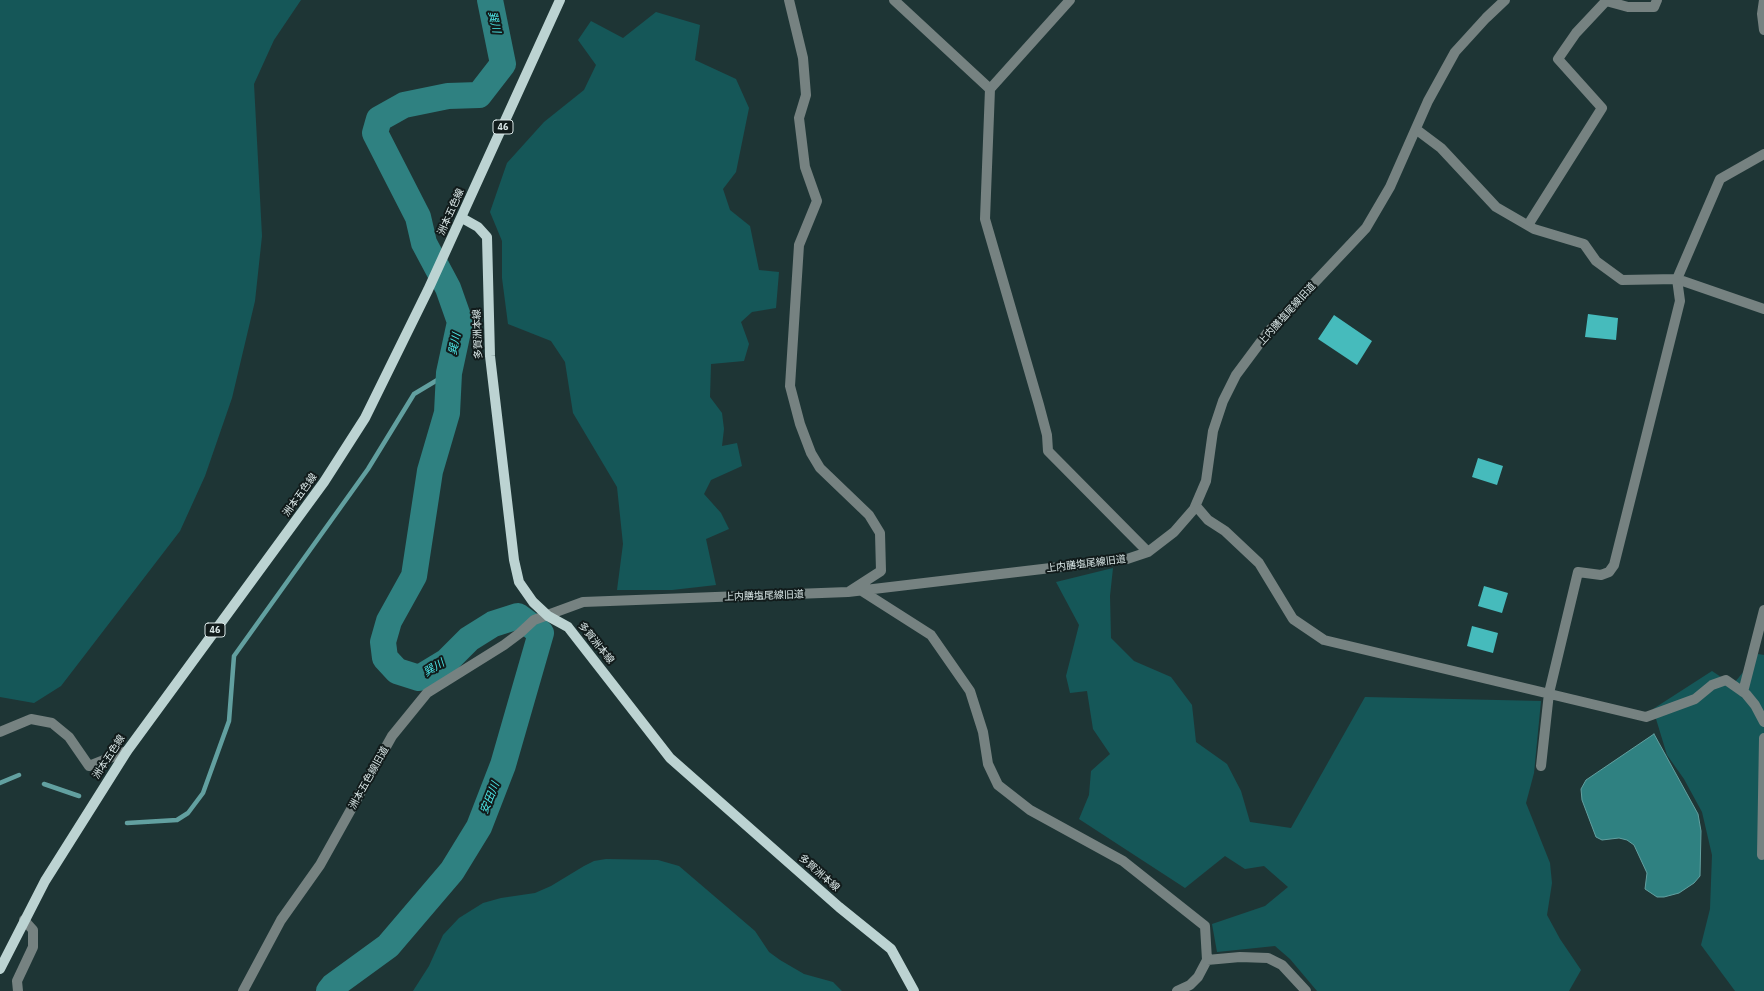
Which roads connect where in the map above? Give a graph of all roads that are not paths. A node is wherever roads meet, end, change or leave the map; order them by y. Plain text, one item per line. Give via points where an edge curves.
1 (560, 0) edge
2 (789, 0) edge
3 (894, 0) edge
4 (1070, 0) edge
5 (1505, 0) edge
6 (1657, 0) edge
7 (1764, 0) edge
8 (1764, 30) edge
9 (990, 89) junction
10 (1417, 130) junction
11 (1764, 154) edge
12 (462, 218) junction
13 (1528, 226) junction
14 (1677, 278) junction
15 (1764, 309) edge
16 (1196, 506) junction
17 (1148, 552) junction
18 (862, 591) junction
19 (848, 592) junction
20 (1764, 610) edge
21 (548, 616) junction
22 (1743, 692) junction
23 (1550, 693) junction
24 (1764, 722) edge
25 (0, 732) edge
26 (1764, 738) edge
27 (127, 751) junction
28 (1540, 766) dead end
29 (1762, 855) dead end
30 (24, 920) junction
31 (1207, 960) junction
32 (0, 970) edge
33 (18, 991) edge
34 (243, 991) edge
35 (914, 991) edge
36 (1177, 991) edge
37 (1306, 991) edge

1 - 12 main road, 洲本五色線 / 46
2 - 19 street via 803,58 806,95 799,118 805,167 817,201 799,245 790,386 800,424 820,468 869,515 880,533 881,570
3 - 9 street
4 - 9 street
5 - 10 street, 上内膳塩尾線旧道 via 1455,52 1428,101
6 - 13 street via 1654,8 1628,7 1606,1 1576,33 1558,59 1602,108
7 - 8 street
9 - 17 street via 985,219 1039,404 1047,435 1048,451
10 - 13 street via 1441,148 1496,207
10 - 16 street, 上内膳塩尾線旧道 via 1390,187 1366,228 1268,332 1233,380 1223,400 1213,431 1206,481
11 - 14 street via 1720,179
12 - 21 main road, 多賀洲本線 via 478,227 487,237 490,356 514,560 519,582 533,602
12 - 27 main road, 洲本五色線 / 46 via 365,418 324,482
13 - 14 street via 1584,244 1596,261 1622,280
14 - 15 street
14 - 23 street via 1680,300 1614,565 1609,572 1601,575 1578,572
16 - 17 street, 上内膳塩尾線旧道 via 1174,532
16 - 23 street via 1208,520 1225,531 1259,563 1293,619 1324,640
17 - 18 street, 上内膳塩尾線旧道 via 1128,559
18 - 19 street, 上内膳塩尾線旧道
18 - 31 street via 931,635 962,678 973,698 983,732 988,764 998,785 1030,810 1123,861 1205,926
19 - 21 street, 上内膳塩尾線旧道 via 582,602
20 - 22 street
21 - 34 street, 洲本五色線旧道 via 534,620 520,633 427,693 392,736 320,865 281,920
21 - 35 main road, 多賀洲本線 via 568,627 670,758 839,907 891,949
22 - 23 street via 1726,680 1712,685 1695,698 1646,717
22 - 24 street via 1755,704
23 - 28 street
25 - 27 street via 31,719 52,723 70,737 89,766
26 - 29 street
27 - 30 main road, 洲本五色線 / 46
30 - 32 main road, 洲本五色線 / 46
30 - 33 street via 33,930 33,947 17,981
31 - 36 street via 1198,977 1190,985
31 - 37 street via 1268,958 1282,965

